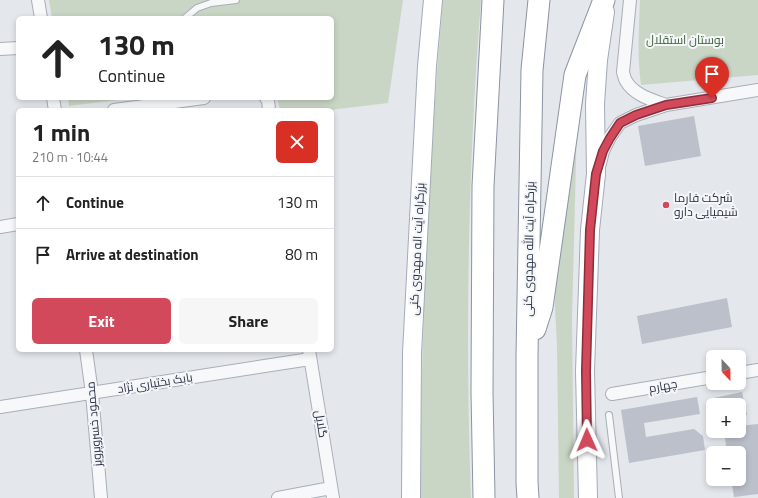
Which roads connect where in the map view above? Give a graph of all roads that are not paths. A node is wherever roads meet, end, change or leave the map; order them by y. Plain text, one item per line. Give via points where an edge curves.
1 (38, 0) edge
2 (236, 0) edge
3 (434, 0) edge
4 (493, 0) edge
5 (539, 0) edge
6 (605, 0) edge
7 (630, 0) edge
8 (41, 16) edge
9 (188, 16) edge
10 (16, 48) edge
11 (0, 49) edge
12 (758, 90) edge
13 (189, 100) edge
14 (666, 105) junction
15 (129, 108) edge
16 (596, 174) junction
17 (16, 224) edge
18 (0, 227) edge
19 (86, 352) edge
20 (310, 354) edge
21 (527, 356) junction
22 (758, 370) edge
23 (746, 372) edge
24 (706, 378) edge
25 (92, 393) junction
26 (612, 394) dead end
27 (0, 407) edge
28 (609, 415) dead end
29 (332, 493) edge
30 (101, 498) edge
31 (278, 498) edge
32 (411, 498) edge
33 (484, 498) edge
34 (528, 498) edge
35 (588, 498) edge
36 (619, 498) edge

1 - 8 street
2 - 9 lane via 211,3 197,8
3 - 32 main road, بزرگراه آیت اله مهدوی کنی via 427,66 412,353
4 - 33 highway via 483,186
5 - 21 highway, بزرگراه آیت الله مهدوی کنی via 532,70
6 - 16 main road via 596,97
6 - 21 highway via 575,75 542,307
7 - 14 street via 623,72 625,80 631,88 647,98
10 - 11 street
12 - 14 street
13 - 15 street
14 - 16 street via 620,123 603,151
16 - 35 main road via 590,230 586,371
17 - 18 street
19 - 25 street, محمود خسروپرویز
20 - 25 street, بابک بختیاری نژاد
20 - 29 street, گلایل
21 - 34 highway, بزرگراه آیت الله مهدوی کنی
22 - 23 street
24 - 26 street, چهارم
25 - 27 street, بابک بختیاری نژاد
25 - 30 street, محمود خسروپرویز
28 - 36 lane
29 - 31 street

